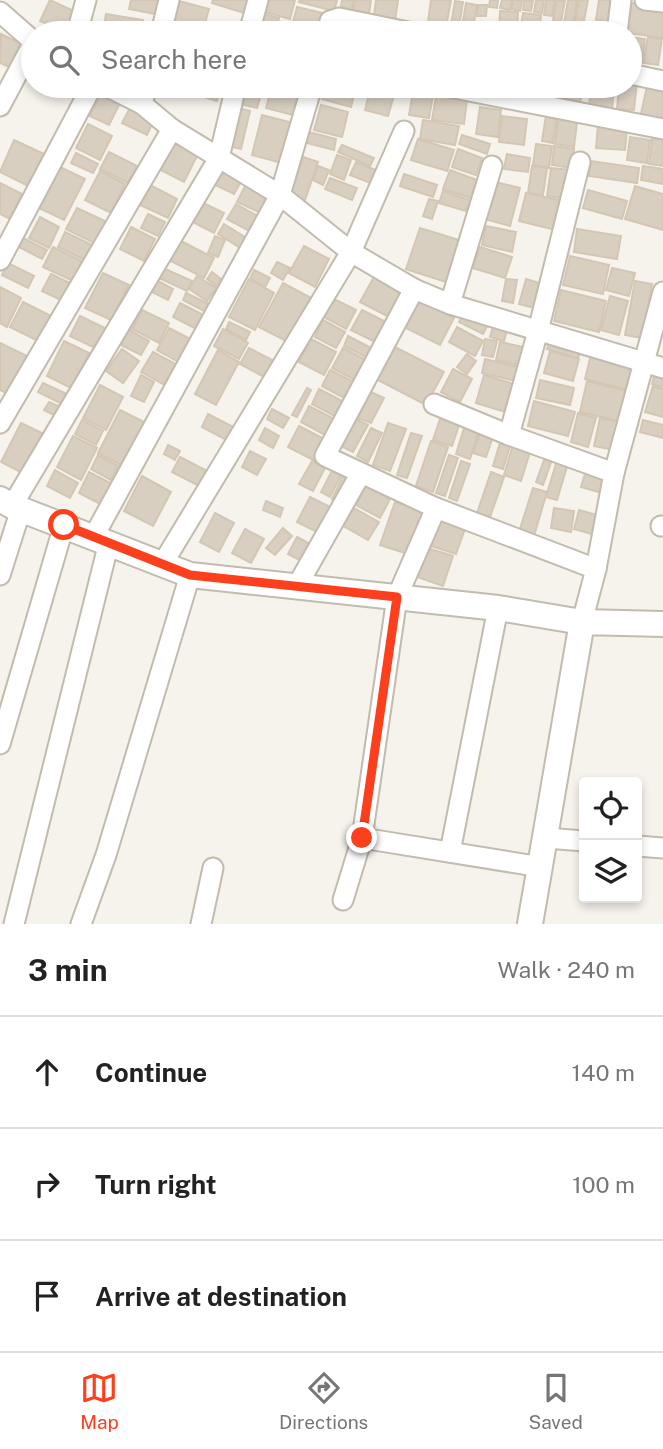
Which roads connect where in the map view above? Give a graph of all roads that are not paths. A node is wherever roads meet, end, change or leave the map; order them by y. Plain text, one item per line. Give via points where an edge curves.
1 (86, 0) edge
2 (169, 0) edge
3 (258, 0) edge
4 (621, 0) edge
5 (645, 0) edge
6 (663, 2) edge
7 (0, 12) edge
8 (80, 21) edge
9 (163, 21) edge
10 (252, 21) edge
11 (330, 21) edge
12 (354, 21) edge
13 (618, 21) edge
14 (21, 32) edge
15 (21, 66) edge
16 (642, 76) edge
17 (663, 80) edge
18 (86, 98) edge
19 (147, 98) edge
20 (233, 98) edge
21 (308, 98) edge
22 (505, 98) edge
23 (0, 106) edge
24 (172, 129) junction
25 (663, 129) edge
26 (404, 131) dead end
27 (219, 158) junction
28 (580, 162) dead end
29 (492, 166) dead end
30 (280, 195) junction
31 (351, 252) junction
32 (0, 260) edge
33 (414, 289) junction
34 (663, 292) edge
35 (450, 304) junction
36 (538, 331) junction
37 (654, 366) edge
38 (434, 404) dead end
39 (0, 423) edge
40 (509, 435) junction
41 (361, 473) junction
42 (614, 473) junction
43 (11, 505) edge
44 (436, 508) junction
45 (64, 525) junction
46 (101, 539) junction
47 (163, 563) junction
48 (596, 569) junction
49 (0, 575) edge
50 (190, 575) junction
51 (297, 586) junction
52 (397, 597) junction
53 (498, 608) junction
54 (582, 622) junction
55 (663, 624) edge
56 (0, 744) edge
57 (362, 838) junction
58 (546, 838) junction
59 (579, 841) edge
60 (642, 846) edge
61 (663, 848) edge
62 (450, 852) junction
63 (541, 867) junction
64 (213, 868) dead end
65 (343, 900) dead end
66 (14, 924) edge
67 (82, 924) edge
68 (201, 924) edge
69 (530, 924) edge

1 - 8 street
2 - 9 street
3 - 10 street
4 - 13 street
5 - 6 street
7 - 14 street
11 - 12 street
15 - 23 street
16 - 17 street
18 - 32 street
19 - 24 street
20 - 27 street
21 - 30 street
22 - 25 street
24 - 27 street
24 - 39 street
26 - 31 street
27 - 30 street
27 - 43 street
28 - 36 street
29 - 35 street
30 - 31 street
30 - 46 street
31 - 33 street
31 - 47 street
33 - 35 street
33 - 41 street via 325,456
34 - 37 street
35 - 36 street
36 - 37 street
36 - 40 street
37 - 42 street
38 - 40 street
40 - 42 street
41 - 44 street
41 - 51 street
42 - 48 street
43 - 45 street
43 - 49 street
44 - 48 street
44 - 52 street
45 - 46 street
45 - 56 street
46 - 47 street
46 - 66 street
47 - 50 street
48 - 54 street
50 - 51 street
50 - 67 street
51 - 52 street
52 - 53 street
52 - 57 street
53 - 54 street
53 - 62 street
54 - 55 street
54 - 58 street
57 - 62 street
57 - 65 street
58 - 59 street
58 - 63 street
60 - 61 street
62 - 63 street
63 - 69 street
64 - 68 street

